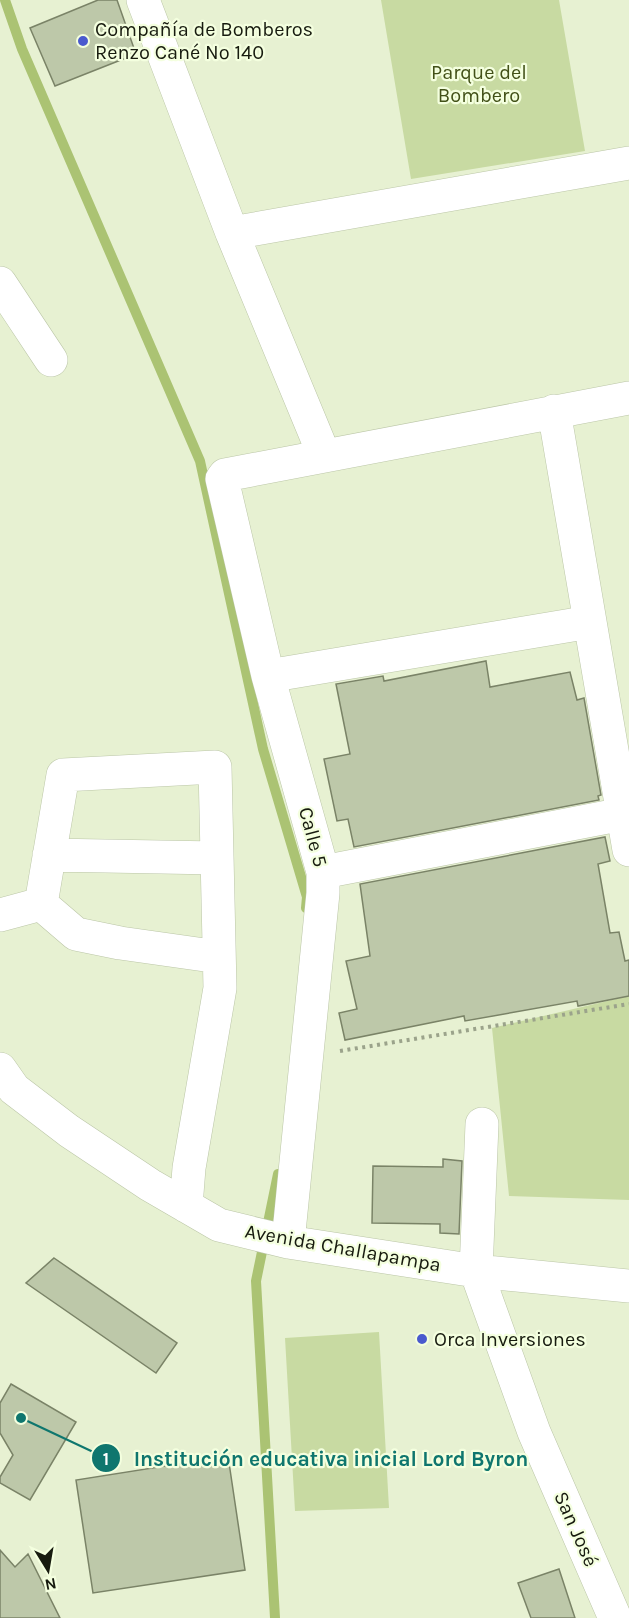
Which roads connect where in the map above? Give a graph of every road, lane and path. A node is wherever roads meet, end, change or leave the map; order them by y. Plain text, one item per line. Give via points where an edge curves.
1 (143, 0) edge
2 (629, 163) edge
3 (232, 233) junction
4 (0, 283) edge
5 (51, 360) dead end
6 (629, 398) edge
7 (554, 411) junction
8 (324, 455) junction
9 (590, 622) junction
10 (268, 676) junction
11 (623, 814) junction
12 (629, 850) edge
13 (50, 855) junction
14 (217, 858) junction
15 (323, 872) junction
16 (41, 904) junction
17 (0, 915) edge
18 (219, 957) junction
19 (629, 1004) edge
20 (306, 1057) junction
21 (0, 1069) edge
22 (482, 1124) dead end
23 (186, 1206) junction
24 (282, 1240) junction
25 (476, 1271) junction
26 (629, 1286) edge
27 (615, 1618) edge

1 - 3 street
2 - 3 street
3 - 8 street
4 - 5 street
6 - 7 street
7 - 8 street
7 - 9 street
8 - 10 street, Calle 5 via 223,477
9 - 10 street
9 - 11 street
10 - 15 street, Calle 5
11 - 12 street
11 - 15 street
13 - 14 street
13 - 14 street via 63,775 215,767
13 - 16 street
14 - 18 street
15 - 20 street, Calle 5
16 - 17 street
16 - 18 street via 76,934
18 - 23 street via 220,988
19 - 20 path
20 - 24 street, Calle 5
21 - 23 street, Avenida Challapampa via 14,1089 69,1131
22 - 25 street
23 - 24 street, Avenida Challapampa via 219,1225
24 - 25 street, Avenida Challapampa
25 - 26 street, Avenida Challapampa
25 - 27 street, San José via 534,1432

